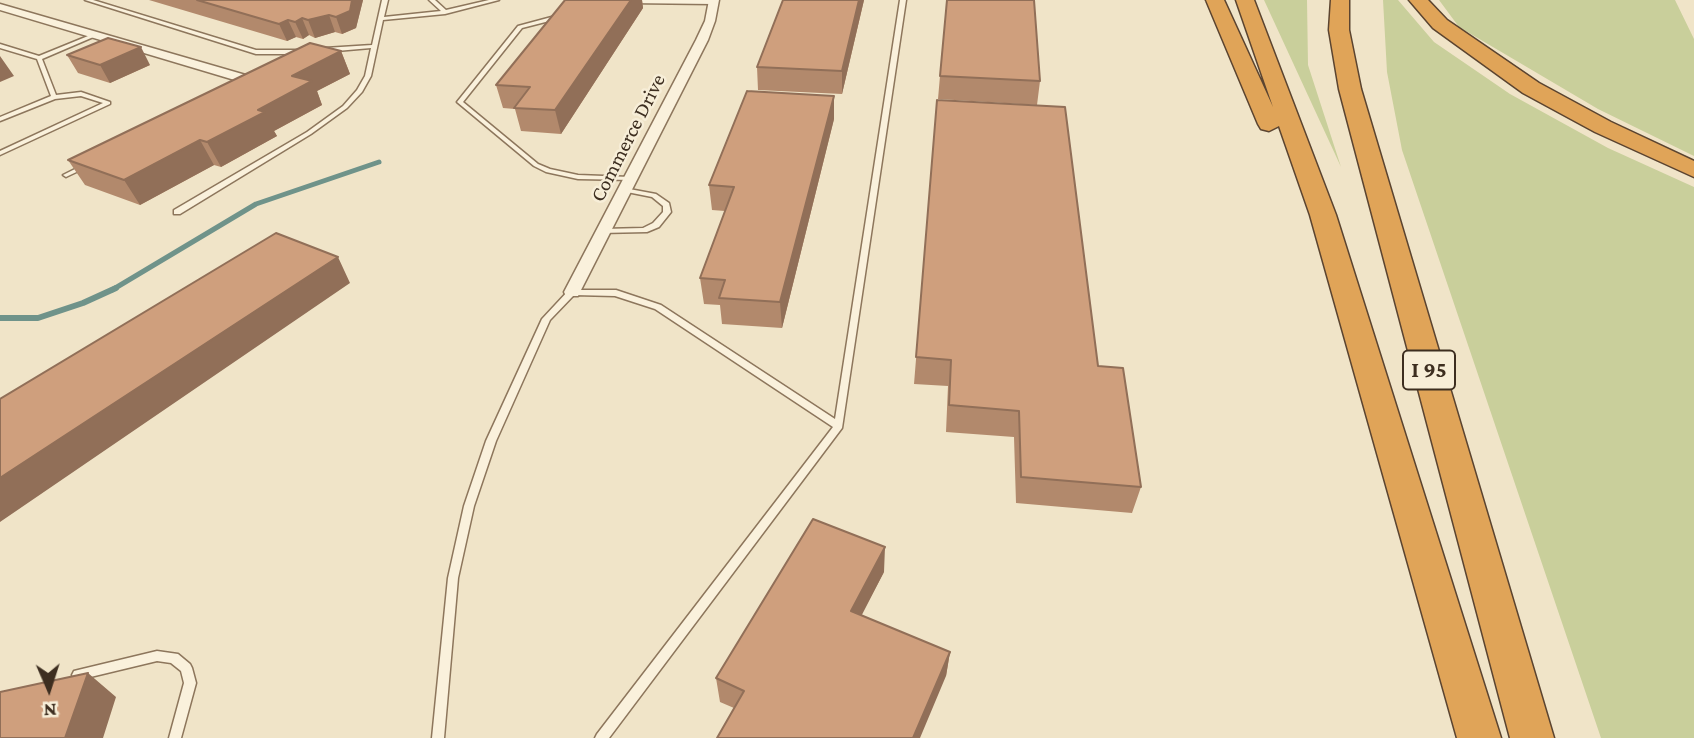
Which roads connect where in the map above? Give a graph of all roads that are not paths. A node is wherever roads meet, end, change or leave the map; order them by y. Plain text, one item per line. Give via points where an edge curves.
1 (88, 0) edge
2 (385, 0) edge
3 (432, 0) edge
4 (495, 0) edge
5 (903, 0) edge
6 (1215, 0) edge
7 (1245, 0) edge
8 (1340, 0) edge
9 (1418, 0) edge
10 (714, 1) edge
11 (621, 2) edge
12 (0, 7) edge
13 (445, 12) junction
14 (567, 14) edge
15 (381, 19) junction
16 (95, 35) junction
17 (0, 46) edge
18 (375, 46) junction
19 (311, 51) junction
20 (39, 58) junction
21 (287, 63) edge
22 (264, 75) edge
23 (252, 81) junction
24 (240, 87) edge
25 (54, 97) junction
26 (0, 119) edge
27 (0, 153) edge
28 (90, 163) edge
29 (1694, 170) edge
30 (66, 175) dead end
31 (627, 184) junction
32 (177, 212) dead end
33 (603, 231) junction
34 (572, 292) junction
35 (1370, 373) junction
36 (839, 426) junction
37 (68, 678) edge
38 (175, 738) edge
39 (438, 738) edge
40 (601, 738) edge
41 (1479, 738) edge
42 (1532, 738) edge

1 - 19 lane via 256,52
2 - 15 lane
3 - 13 lane
4 - 13 lane
5 - 36 lane
6 - 35 highway via 1309,214
7 - 35 highway via 1323,215
8 - 42 highway, I 95 via 1339,30 1350,89
9 - 29 highway via 1440,24 1531,88
10 - 11 lane
10 - 31 street, Commerce Drive via 702,40
12 - 16 street
13 - 15 lane
14 - 31 lane via 520,27 460,102 548,171
15 - 18 lane
16 - 20 lane
16 - 23 street
17 - 20 lane
18 - 19 lane
18 - 32 lane via 368,76 345,107
19 - 21 lane
20 - 25 lane
22 - 23 lane
23 - 24 lane
25 - 26 lane
25 - 27 lane via 81,94 108,103
28 - 30 lane
31 - 33 street, Commerce Drive
31 - 33 lane via 654,195 667,212 644,230
33 - 34 street, Commerce Drive
34 - 36 lane via 616,293 658,307
34 - 39 lane via 546,319 491,442 469,506 453,578
35 - 41 highway
36 - 40 lane
37 - 38 lane via 157,656 174,658 186,668 190,683

